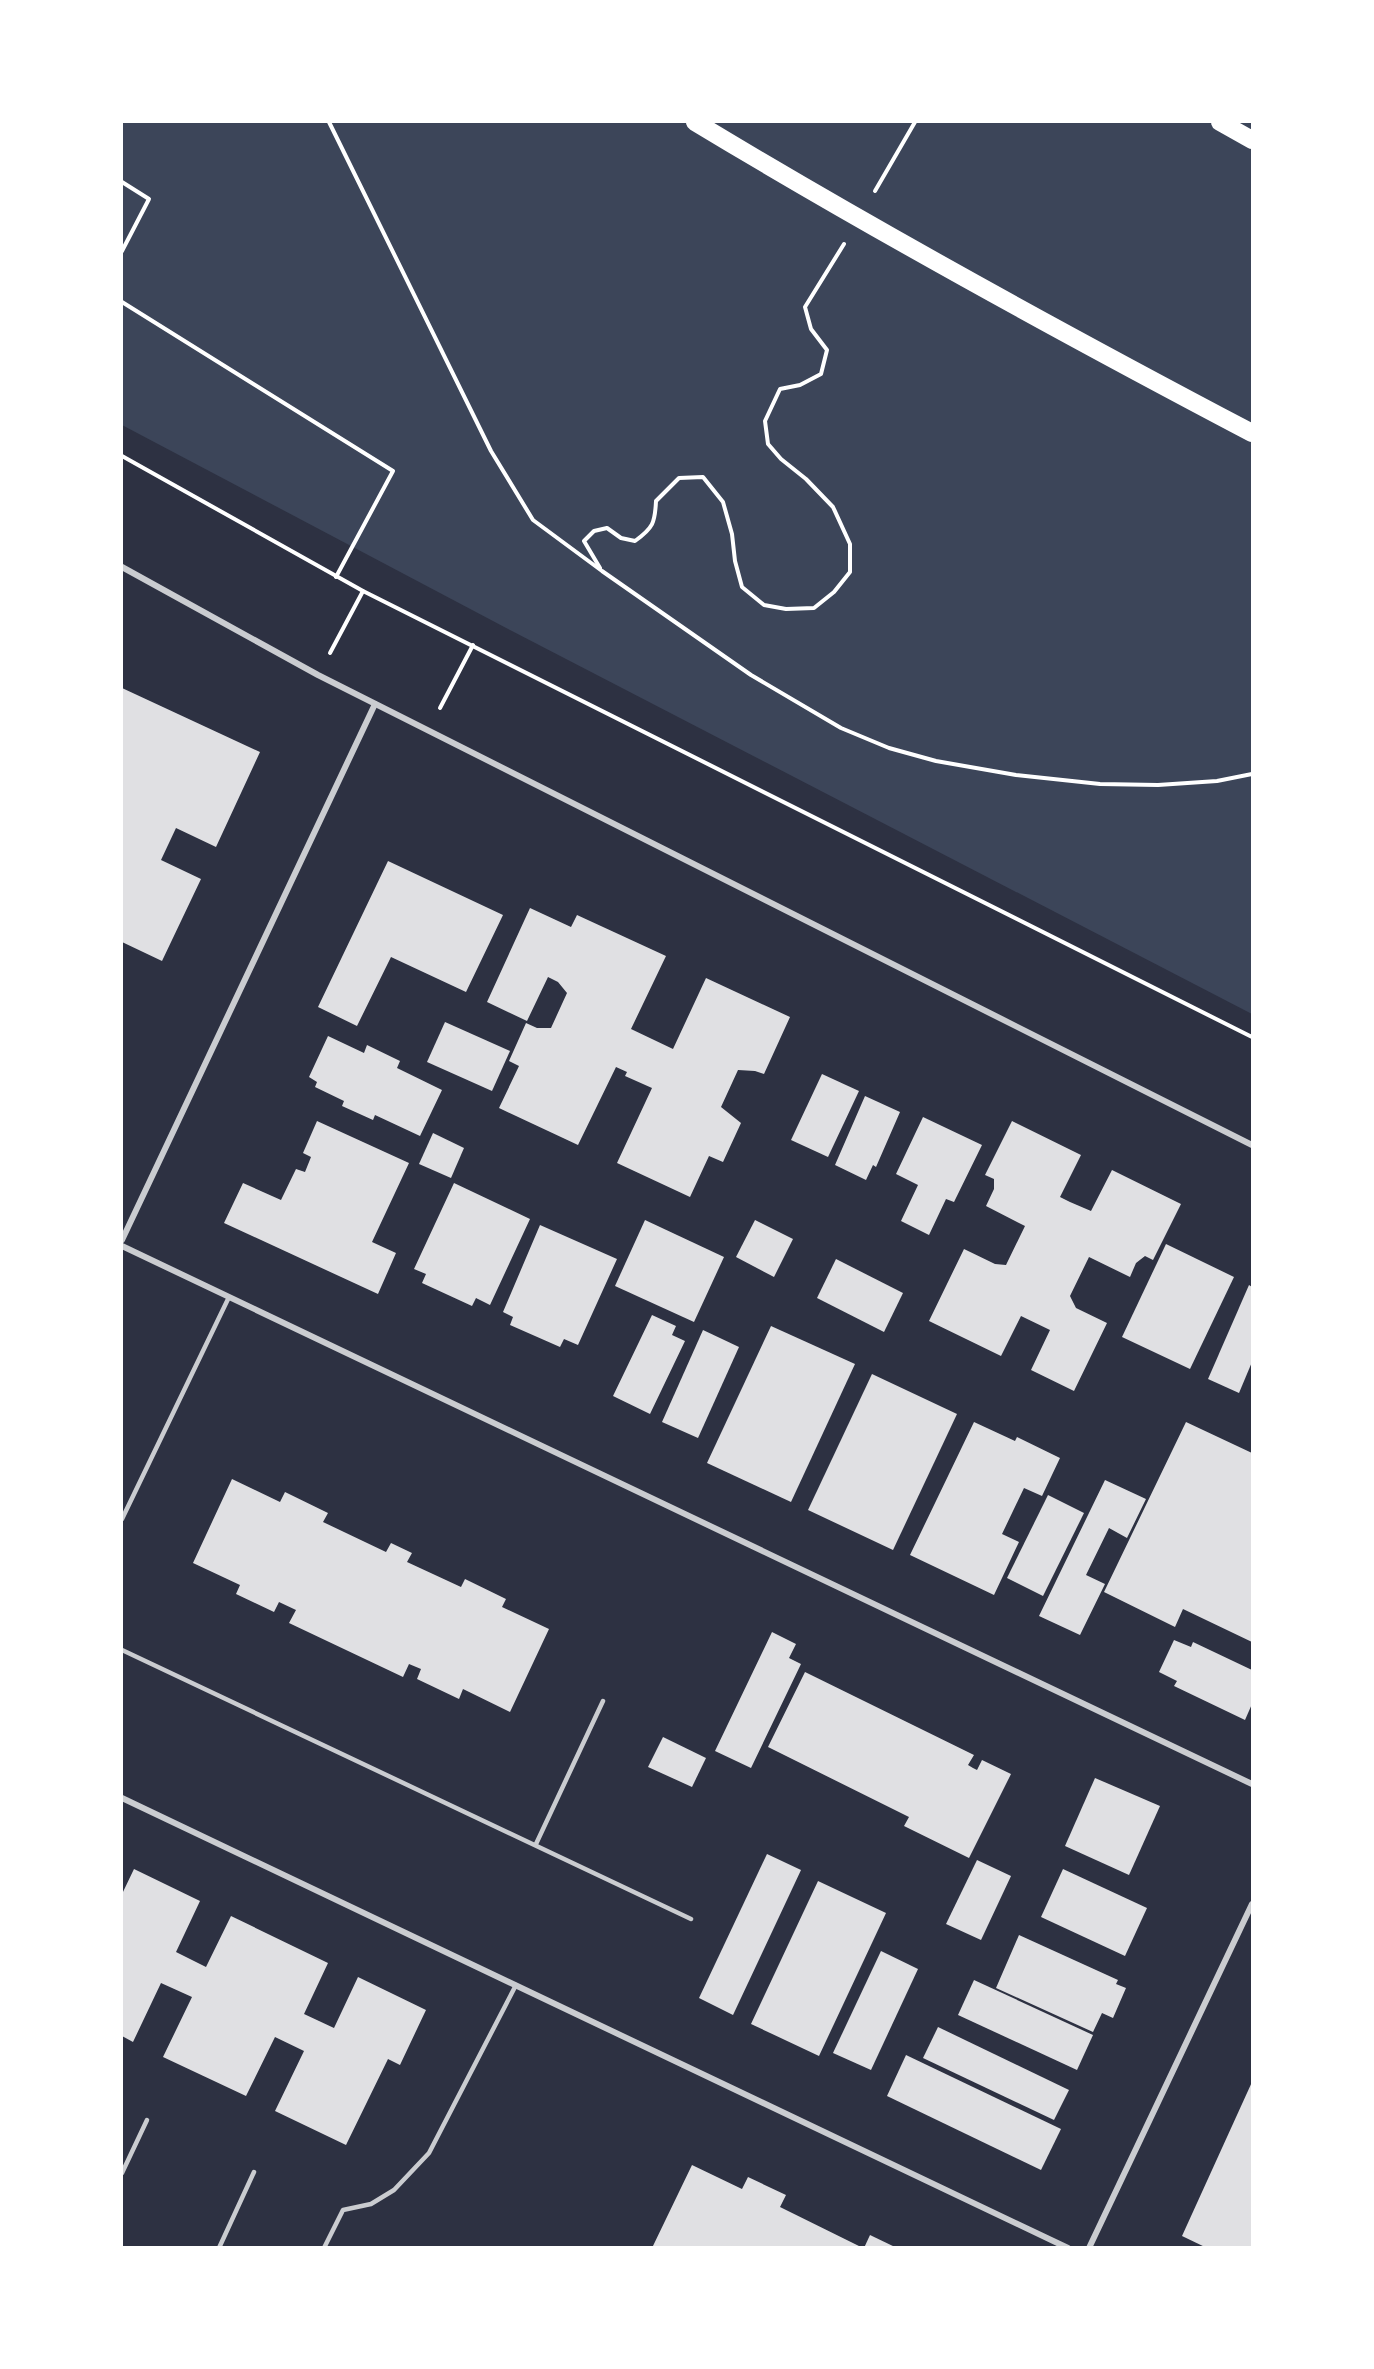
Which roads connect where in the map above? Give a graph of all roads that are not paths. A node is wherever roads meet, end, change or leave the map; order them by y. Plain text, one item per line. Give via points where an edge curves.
1 (695, 122) edge
2 (1220, 122) edge
3 (1252, 140) edge
4 (1252, 433) edge
5 (122, 567) edge
6 (375, 704) junction
7 (1252, 1144) edge
8 (122, 1240) edge
9 (122, 1245) edge
10 (229, 1297) junction
11 (122, 1519) edge
12 (122, 1650) edge
13 (603, 1701) dead end
14 (1252, 1784) edge
15 (122, 1798) edge
16 (536, 1844) junction
17 (1252, 1904) edge
18 (691, 1919) dead end
19 (516, 1985) junction
20 (147, 2120) dead end
21 (254, 2172) dead end
22 (122, 2173) edge
23 (219, 2247) edge
24 (324, 2247) edge
25 (1068, 2247) edge
26 (1089, 2247) edge

1 - 4 highway via 1012,305
2 - 3 highway
5 - 6 street
6 - 7 street
6 - 8 street
9 - 10 street
10 - 11 lane
10 - 14 street
12 - 16 lane
13 - 16 lane
15 - 19 street
16 - 18 lane
17 - 26 street
19 - 24 lane via 429,2153 394,2190 371,2204 343,2210
19 - 25 street
20 - 22 lane
21 - 23 lane

